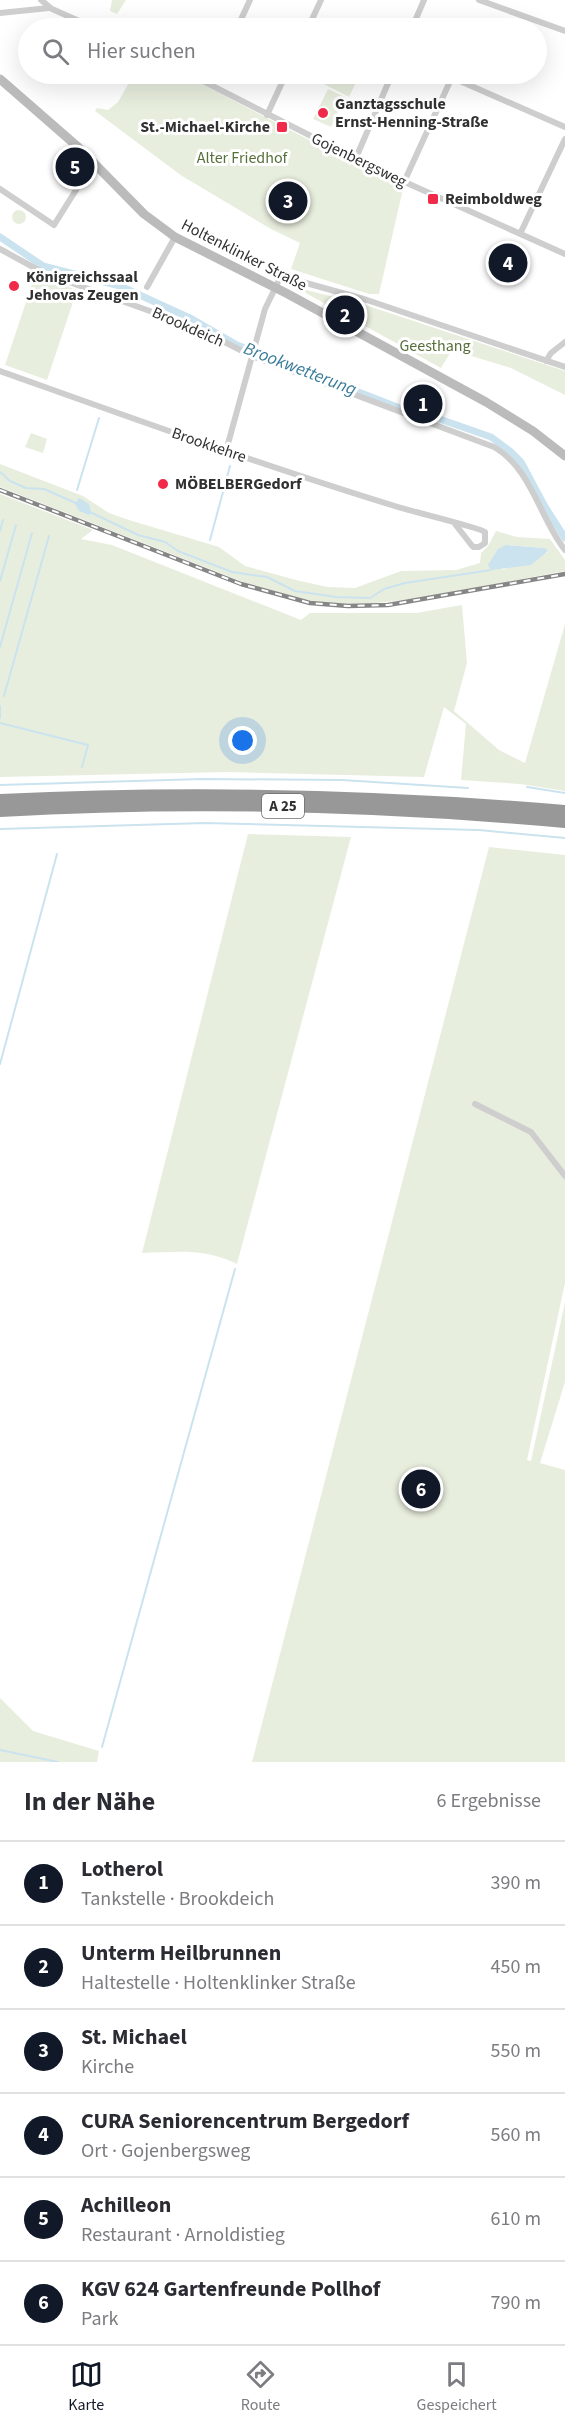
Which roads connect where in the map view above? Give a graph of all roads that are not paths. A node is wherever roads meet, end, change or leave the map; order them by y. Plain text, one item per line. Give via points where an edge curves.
1 (41, 0) edge
2 (250, 0) edge
3 (321, 0) edge
4 (424, 0) edge
5 (479, 0) edge
6 (49, 8) junction
7 (0, 13) edge
8 (72, 18) edge
9 (242, 18) edge
10 (313, 18) edge
11 (416, 18) edge
12 (529, 18) edge
13 (547, 25) edge
14 (565, 31) edge
15 (0, 79) edge
16 (281, 84) edge
17 (388, 84) edge
18 (449, 84) edge
19 (468, 84) edge
20 (212, 85) edge
21 (267, 115) junction
22 (565, 128) edge
23 (565, 139) edge
24 (355, 160) junction
25 (93, 163) junction
26 (404, 182) junction
27 (0, 189) edge
28 (519, 234) junction
29 (174, 237) junction
30 (0, 249) edge
31 (565, 254) edge
32 (274, 286) junction
33 (147, 287) dead end
34 (565, 342) edge
35 (253, 352) junction
36 (546, 361) junction
37 (565, 366) edge
38 (0, 371) edge
39 (226, 451) junction
40 (565, 456) edge
41 (455, 524) junction
42 (565, 550) edge
43 (0, 800) edge
44 (0, 810) edge
45 (565, 811) edge
46 (565, 822) edge
47 (475, 1104) dead end
48 (565, 1176) edge

1 - 6 street
2 - 9 street
3 - 10 street
4 - 11 street
5 - 12 street
6 - 7 street
6 - 8 street
13 - 14 street
15 - 25 main road, Holtenklinker Straße
16 - 21 street
17 - 24 street
18 - 26 street
19 - 22 street
20 - 21 street, Gojenbergsweg
21 - 24 street, Gojenbergsweg
23 - 28 street
24 - 26 street, Gojenbergsweg
25 - 27 street via 54,225
25 - 29 main road, Holtenklinker Straße via 144,214
26 - 28 street, Gojenbergsweg
28 - 31 street, Gojenbergsweg
29 - 32 main road, Holtenklinker Straße
29 - 33 street
30 - 35 street, Brookdeich via 44,273
32 - 35 street
32 - 36 street via 279,277 292,278
32 - 40 main road, Holtenklinker Straße via 486,402
34 - 36 street
35 - 39 street
35 - 42 street, Brookdeich via 501,451 520,471
36 - 37 street
38 - 39 street, Brookkehre
39 - 41 street, Brookkehre
41 - 41 street, Brookkehre via 482,529 484,543 473,547
43 - 45 highway, A 25 via 247,794
44 - 46 highway, A 25 via 271,805
47 - 48 street via 531,1132

